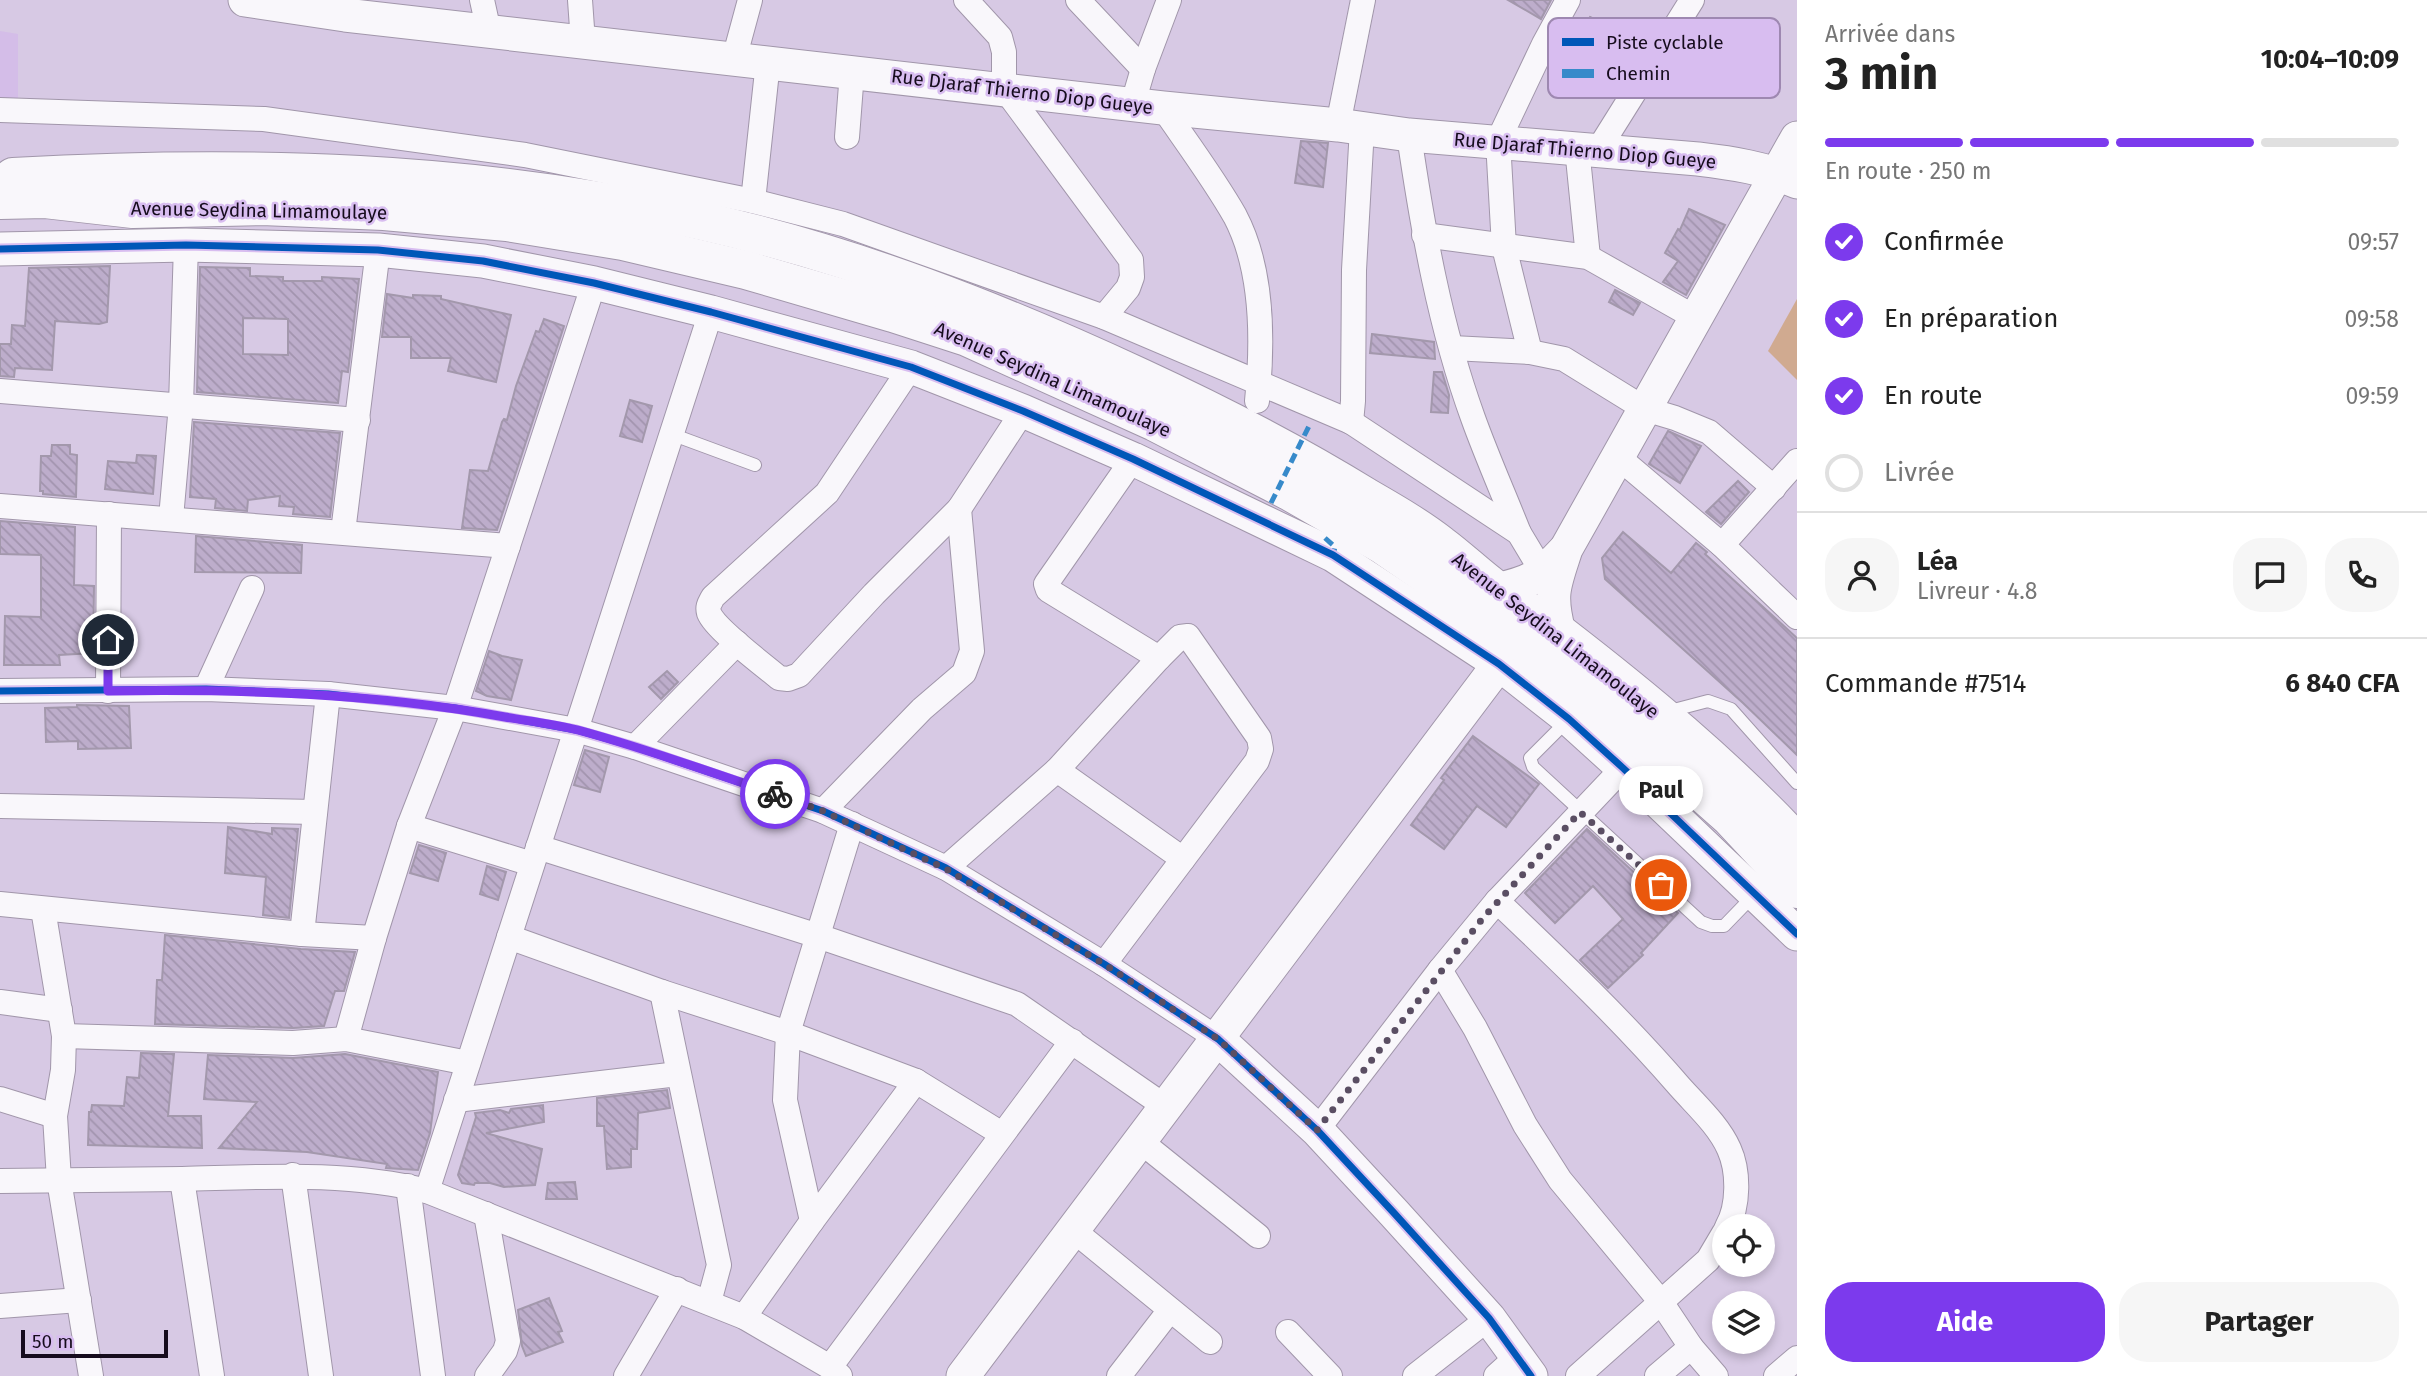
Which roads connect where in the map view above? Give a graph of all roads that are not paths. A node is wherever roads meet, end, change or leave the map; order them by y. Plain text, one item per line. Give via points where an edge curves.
1 (245, 0) edge
2 (580, 0) edge
3 (750, 0) edge
4 (966, 0) edge
5 (1078, 0) edge
6 (1169, 0) edge
7 (1363, 0) edge
8 (1568, 0) edge
9 (1692, 0) edge
10 (345, 8) edge
11 (486, 16) edge
12 (1558, 18) edge
13 (1679, 18) edge
14 (1548, 37) edge
15 (583, 42) junction
16 (734, 59) junction
17 (768, 62) junction
18 (1143, 69) junction
19 (852, 72) junction
20 (1004, 89) junction
21 (1623, 98) edge
22 (1148, 105) junction
23 (0, 110) edge
24 (1350, 127) junction
25 (370, 134) junction
26 (1409, 135) junction
27 (847, 137) dead end
28 (1797, 138) edge
29 (1497, 141) junction
30 (1587, 149) junction
31 (0, 154) edge
32 (155, 171) junction
33 (364, 175) junction
34 (0, 177) edge
35 (1787, 178) edge
36 (0, 200) edge
37 (753, 201) junction
38 (133, 209) junction
39 (0, 221) edge
40 (1424, 235) junction
41 (186, 245) junction
42 (1504, 247) junction
43 (0, 249) edge
44 (379, 250) junction
45 (1588, 257) junction
46 (594, 284) junction
47 (711, 312) junction
48 (1104, 317) junction
49 (1696, 318) junction
50 (1452, 348) junction
51 (1530, 352) junction
52 (911, 367) junction
53 (0, 391) edge
54 (1258, 391) junction
55 (181, 405) junction
56 (1645, 409) junction
57 (1023, 411) junction
58 (358, 420) junction
59 (1351, 422) junction
60 (671, 433) junction
61 (1618, 457) junction
62 (1133, 459) junction
63 (1797, 461) edge
64 (755, 465) dead end
65 (1773, 488) junction
66 (0, 506) edge
67 (959, 509) junction
68 (109, 514) junction
69 (172, 518) junction
70 (343, 532) junction
71 (1519, 533) junction
72 (1722, 545) junction
73 (508, 546) junction
74 (1566, 549) junction
75 (1544, 573) junction
76 (252, 588) dead end
77 (1496, 590) junction
78 (1797, 616) edge
79 (1559, 632) junction
80 (737, 643) junction
81 (1159, 658) junction
82 (1499, 664) junction
83 (206, 689) junction
84 (0, 691) edge
85 (108, 691) junction
86 (328, 694) junction
87 (455, 708) junction
88 (1659, 714) junction
89 (1569, 719) junction
90 (576, 730) junction
91 (635, 747) junction
92 (1623, 768) junction
93 (1057, 770) junction
94 (1797, 783) edge
95 (0, 806) edge
96 (823, 811) junction
97 (315, 812) junction
98 (1580, 812) junction
99 (852, 824) junction
100 (409, 826) junction
101 (1797, 843) edge
102 (535, 856) junction
103 (1182, 859) junction
104 (946, 869) junction
105 (1797, 889) edge
106 (1756, 893) junction
107 (1497, 901) junction
108 (0, 904) edge
109 (43, 909) junction
110 (302, 934) junction
111 (1797, 934) edge
112 (818, 936) junction
113 (509, 937) junction
114 (374, 938) junction
115 (1104, 964) junction
116 (1440, 970) junction
117 (662, 992) junction
118 (0, 1002) edge
119 (60, 1010) junction
120 (788, 1033) junction
121 (64, 1036) junction
122 (346, 1039) junction
123 (1218, 1039) junction
124 (1072, 1041) junction
125 (468, 1063) junction
126 (678, 1074) junction
127 (916, 1081) junction
128 (0, 1099) edge
129 (456, 1100) junction
130 (1167, 1107) junction
131 (55, 1116) junction
132 (1317, 1130) junction
133 (1002, 1134) junction
134 (1140, 1141) junction
135 (293, 1175) junction
136 (182, 1179) junction
137 (59, 1180) junction
138 (0, 1181) edge
139 (417, 1188) junction
140 (486, 1214) junction
141 (1730, 1214) edge
142 (812, 1221) junction
143 (1073, 1230) junction
144 (1258, 1236) dead end
145 (1712, 1253) edge
146 (677, 1289) junction
147 (79, 1300) junction
148 (709, 1302) junction
149 (1661, 1303) junction
150 (0, 1306) edge
151 (1170, 1310) junction
152 (744, 1317) junction
153 (1489, 1318) junction
154 (1288, 1332) dead end
155 (1210, 1342) dead end
156 (1691, 1347) junction
157 (1797, 1358) edge
158 (1515, 1370) edge
159 (835, 1372) edge
160 (91, 1376) edge
161 (212, 1376) edge
162 (321, 1376) edge
163 (433, 1376) edge
164 (487, 1376) edge
165 (626, 1376) edge
166 (963, 1376) edge
167 (1119, 1376) edge
168 (1330, 1376) edge
169 (1415, 1376) edge
170 (1578, 1376) edge
171 (1657, 1376) edge
172 (1716, 1376) edge
173 (1776, 1376) edge

1 - 10 street, Rue Djaraf Thierno Diop Gueye
2 - 15 street
3 - 16 street
4 - 20 street via 1000,37
5 - 18 street
6 - 18 street
7 - 24 street
8 - 12 street
9 - 13 street
10 - 11 street, Rue Djaraf Thierno Diop Gueye
11 - 15 street, Rue Djaraf Thierno Diop Gueye
14 - 29 street
15 - 16 street, Rue Djaraf Thierno Diop Gueye
16 - 17 street, Rue Djaraf Thierno Diop Gueye
17 - 19 street, Rue Djaraf Thierno Diop Gueye
17 - 37 street
18 - 22 street
19 - 20 street, Rue Djaraf Thierno Diop Gueye
19 - 27 street
20 - 22 street, Rue Djaraf Thierno Diop Gueye
20 - 48 street via 1131,260 1128,288
21 - 30 street
22 - 24 street, Rue Djaraf Thierno Diop Gueye
22 - 54 street via 1235,216 1249,251 1258,289
23 - 25 street via 264,119
24 - 26 street, Rue Djaraf Thierno Diop Gueye
24 - 59 street via 1354,270
25 - 33 street
25 - 37 street via 525,155
26 - 29 street, Rue Djaraf Thierno Diop Gueye
26 - 40 street
28 - 35 street
29 - 30 street, Rue Djaraf Thierno Diop Gueye
29 - 42 street
30 - 35 street, Rue Djaraf Thierno Diop Gueye via 1737,163
30 - 45 street
31 - 32 highway via 62,151 104,155
32 - 33 highway, Avenue Seydina Limamoulaye
32 - 34 highway, Avenue Seydina Limamoulaye
33 - 77 highway, Avenue Seydina Limamoulaye via 436,179 611,203 786,242 907,280 1087,352 1225,416 1390,511 1441,544
35 - 49 street
36 - 38 highway, Avenue Seydina Limamoulaye via 45,199
37 - 48 street via 843,224
38 - 39 highway
38 - 105 highway, Avenue Seydina Limamoulaye via 262,206 384,211 559,230 746,270 967,337 1154,422 1383,545 1501,626 1616,716 1730,817
40 - 42 street
40 - 50 street
41 - 43 street
41 - 44 street
41 - 55 street
42 - 45 street
42 - 51 street
44 - 46 street via 483,261
44 - 58 street
45 - 49 street
46 - 47 street
46 - 73 street
47 - 52 street
47 - 60 street
48 - 54 street
49 - 56 street
50 - 51 street
50 - 71 street via 1473,417
51 - 56 street via 1564,359
52 - 57 street
52 - 80 street via 827,493 713,597 710,616
53 - 55 street
54 - 59 street
55 - 58 street
55 - 69 street
56 - 61 street
56 - 65 street via 1709,432
57 - 62 street
57 - 67 street
58 - 70 street
59 - 71 street
60 - 64 lane
60 - 90 street
61 - 72 street
61 - 74 street
62 - 81 street via 1046,584 1048,590
62 - 82 street via 1333,555
63 - 65 street
65 - 72 street
66 - 68 street
67 - 80 street via 799,675 779,678
67 - 96 street via 972,652 964,673 922,709
68 - 69 street
68 - 85 street
69 - 70 street
70 - 73 street
71 - 75 street
72 - 78 street
73 - 87 street
74 - 75 street
74 - 79 street via 1552,595
75 - 77 street
76 - 83 street
77 - 79 highway, Avenue Seydina Limamoulaye
79 - 88 highway, Avenue Seydina Limamoulaye
80 - 91 street
81 - 93 street
81 - 103 street via 1180,637 1192,639 1259,738 1261,749 1257,761
82 - 89 street
82 - 123 street
83 - 85 street
83 - 86 street
84 - 85 street
86 - 87 street
86 - 97 street
87 - 90 street
87 - 100 street
88 - 94 lane via 1708,701 1731,709
88 - 101 highway, Avenue Seydina Limamoulaye
89 - 92 street
89 - 98 lane via 1530,758 1533,767
90 - 91 street
90 - 102 street
91 - 96 street
92 - 98 street
92 - 106 street
93 - 103 street
93 - 104 street
95 - 97 street
96 - 99 street
97 - 110 street
98 - 106 lane via 1701,922 1724,926
98 - 107 street
99 - 104 street
99 - 112 street
100 - 102 street
100 - 114 street
102 - 112 street
102 - 113 street
103 - 115 street
104 - 115 street
106 - 111 street
107 - 116 street
107 - 141 street via 1643,1045 1707,1118 1729,1148 1737,1173
108 - 109 street
109 - 110 street
109 - 119 street
110 - 114 street
112 - 120 street
112 - 124 street via 1017,1004
113 - 117 street
113 - 125 street
114 - 122 street
115 - 123 street
116 - 132 street
116 - 149 street via 1560,1180
117 - 120 street
117 - 126 street
118 - 119 street
119 - 121 street
120 - 127 street
120 - 142 street via 785,1100
121 - 122 street via 293,1043
121 - 131 street via 64,1070
122 - 125 street
123 - 130 street
123 - 132 street
124 - 130 street
124 - 133 street
125 - 129 street
126 - 129 street
126 - 148 street via 719,1265
127 - 133 street
127 - 142 street
128 - 131 street
129 - 139 street
130 - 134 street
131 - 137 street
132 - 153 street
133 - 159 street
134 - 143 street
134 - 144 street
135 - 136 street
135 - 139 street
135 - 162 street
136 - 137 street
136 - 161 street
137 - 138 street
137 - 147 street
139 - 140 street
139 - 163 street
140 - 146 street
140 - 164 street via 508,1341
142 - 152 street
143 - 151 street
143 - 166 street
145 - 149 street
146 - 148 street
146 - 165 street
147 - 150 street
147 - 160 street
148 - 152 street
149 - 156 street
149 - 170 street
151 - 155 street
151 - 167 street
152 - 159 street
153 - 158 street
153 - 169 street
154 - 168 street
156 - 171 street
156 - 172 street
157 - 173 street

